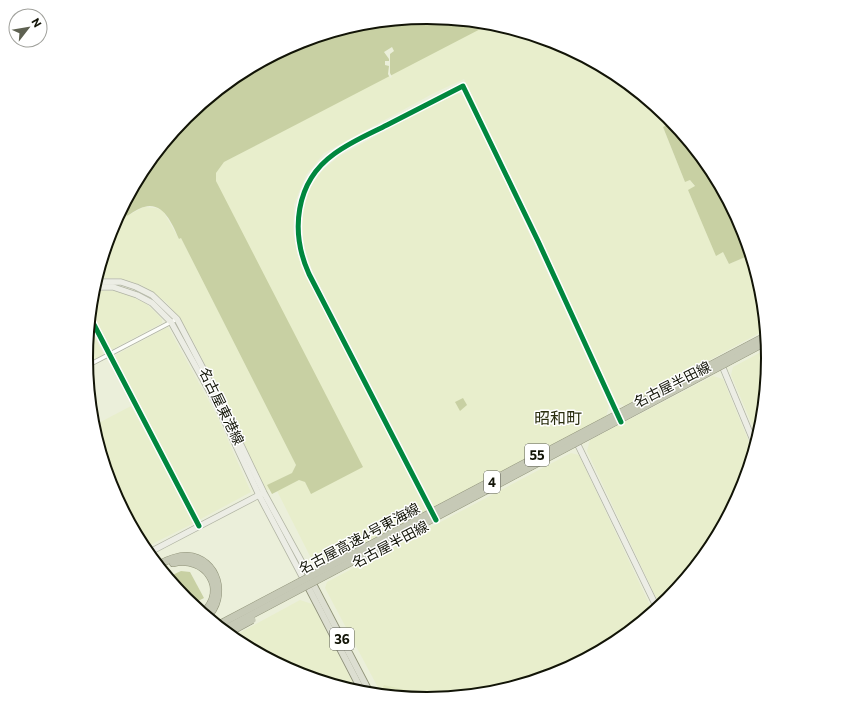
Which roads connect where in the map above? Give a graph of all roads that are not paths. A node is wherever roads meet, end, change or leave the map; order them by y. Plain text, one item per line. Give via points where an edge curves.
1 (463, 86) joint
2 (102, 282) edge
3 (100, 287) edge
4 (174, 321) junction
5 (95, 327) edge
6 (760, 338) edge
7 (760, 338) edge
8 (760, 346) edge
9 (760, 347) edge
10 (109, 355) junction
11 (93, 363) edge
12 (723, 368) junction
13 (616, 413) junction
14 (621, 422) junction
15 (752, 437) edge
16 (578, 444) junction
17 (262, 494) junction
18 (431, 511) junction
19 (436, 520) junction
20 (199, 526) junction
21 (154, 550) edge
22 (163, 563) edge
23 (166, 566) edge
24 (307, 578) junction
25 (313, 584) junction
26 (654, 602) edge
27 (207, 609) edge
28 (211, 612) edge
29 (223, 622) edge
30 (223, 622) edge
31 (229, 627) edge
32 (233, 630) edge
33 (360, 685) edge
34 (367, 687) edge

1 - 13 street via 538,241
1 - 18 street via 334,154 319,168 308,184 300,202 297,220 299,243 307,269
2 - 4 street, 名古屋東港線 via 121,282 152,295
3 - 4 street, 名古屋東港線 via 113,287 137,294
4 - 10 street
4 - 17 street, 名古屋東港線
5 - 10 street
6 - 13 main road, 名古屋半田線 / 55
7 - 29 highway, 名古屋高速4号東海線 / 4, bridge via 260,605
8 - 25 highway, 名古屋高速4号東海線 / 4, bridge
9 - 12 main road, 名古屋半田線 / 55
10 - 11 street
10 - 20 street
12 - 14 main road, 名古屋半田線 / 55
12 - 15 street
13 - 14 street
13 - 18 main road, 名古屋半田線 / 55
14 - 16 main road, 名古屋半田線 / 55
16 - 19 main road, 名古屋半田線 / 55
16 - 26 street
17 - 20 street
17 - 24 street, 名古屋東港線
18 - 19 street
18 - 24 main road, 名古屋半田線 / 55
19 - 25 main road, 名古屋半田線 / 55
20 - 21 street
22 - 28 highway via 176,557 188,556 199,559 208,566 216,576 219,592 216,605
23 - 27 highway via 185,562 197,564 206,571 214,593
24 - 25 main road, 36
24 - 30 main road, 名古屋半田線 / 55
25 - 31 highway, 名古屋高速4号東海線 / 4, bridge
25 - 32 highway, bridge
25 - 33 main road, 36
25 - 34 main road, 36

